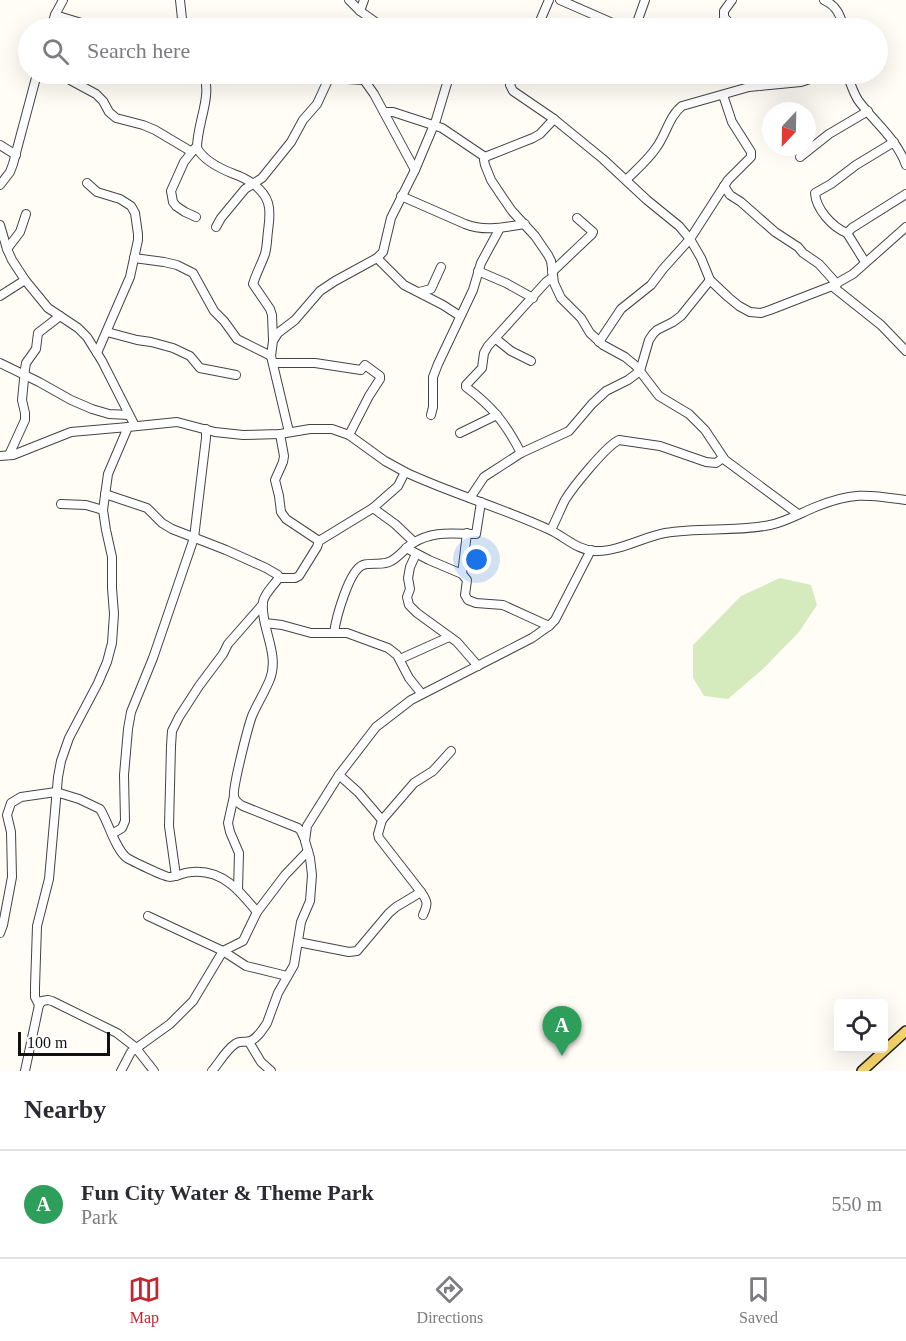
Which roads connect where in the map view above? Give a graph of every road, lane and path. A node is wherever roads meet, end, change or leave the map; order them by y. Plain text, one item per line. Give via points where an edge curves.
1 (63, 0) edge
2 (349, 0) edge
3 (364, 0) edge
4 (549, 0) edge
5 (560, 0) edge
6 (645, 0) edge
7 (732, 0) edge
8 (179, 1) edge
9 (831, 1) edge
10 (360, 11) junction
11 (55, 15) junction
12 (54, 18) edge
13 (65, 18) edge
14 (182, 18) edge
15 (370, 18) edge
16 (541, 18) edge
17 (601, 18) edge
18 (639, 18) edge
19 (725, 18) edge
20 (841, 18) edge
21 (34, 84) edge
22 (78, 84) edge
23 (206, 84) edge
24 (326, 84) edge
25 (368, 84) edge
26 (447, 84) edge
27 (510, 84) edge
28 (780, 84) edge
29 (851, 84) edge
30 (760, 86) joint
31 (723, 95) junction
32 (868, 111) junction
33 (384, 112) junction
34 (554, 119) junction
35 (434, 125) junction
36 (894, 142) junction
37 (0, 145) edge
38 (194, 149) junction
39 (16, 155) junction
40 (485, 157) junction
41 (800, 157) dead end
42 (906, 165) edge
43 (415, 170) junction
44 (626, 180) junction
45 (1, 183) edge
46 (87, 183) dead end
47 (252, 183) junction
48 (724, 186) junction
49 (906, 194) edge
50 (401, 196) junction
51 (26, 214) dead end
52 (196, 217) dead end
53 (577, 218) dead end
54 (525, 224) junction
55 (216, 227) dead end
56 (906, 227) edge
57 (0, 228) edge
58 (500, 228) junction
59 (848, 233) junction
60 (690, 239) junction
61 (7, 249) junction
62 (134, 258) junction
63 (377, 258) junction
64 (865, 262) junction
65 (441, 267) dead end
66 (478, 271) junction
67 (553, 274) junction
68 (25, 280) junction
69 (710, 280) junction
70 (835, 285) junction
71 (417, 292) junction
72 (0, 296) edge
73 (533, 298) junction
74 (60, 316) junction
75 (460, 316) junction
76 (107, 332) junction
77 (496, 339) junction
78 (273, 341) junction
79 (599, 342) junction
80 (906, 351) edge
81 (97, 353) junction
82 (272, 359) junction
83 (531, 361) dead end
84 (0, 363) edge
85 (640, 371) junction
86 (24, 375) junction
87 (236, 375) dead end
88 (129, 415) junction
89 (431, 415) dead end
90 (497, 415) junction
91 (131, 426) junction
92 (206, 429) junction
93 (284, 433) junction
94 (460, 433) dead end
95 (349, 435) junction
96 (521, 453) junction
97 (0, 456) edge
98 (9, 456) junction
99 (723, 458) junction
100 (405, 472) junction
101 (105, 494) junction
102 (470, 498) junction
103 (906, 500) edge
104 (481, 502) junction
105 (61, 504) dead end
106 (373, 508) junction
107 (103, 510) junction
108 (798, 514) junction
109 (551, 530) junction
110 (466, 533) junction
111 (194, 538) junction
112 (319, 541) junction
113 (410, 545) junction
114 (591, 550) junction
115 (416, 554) junction
116 (462, 574) junction
117 (278, 578) junction
118 (263, 604) junction
119 (265, 623) junction
120 (549, 626) junction
121 (334, 633) junction
122 (449, 637) junction
123 (400, 659) junction
124 (478, 666) junction
125 (421, 693) junction
126 (451, 751) dead end
127 (339, 775) junction
128 (56, 792) junction
129 (234, 796) junction
130 (381, 820) junction
131 (307, 826) junction
132 (298, 828) junction
133 (112, 834) junction
134 (305, 842) junction
135 (308, 851) junction
136 (176, 876) junction
137 (238, 890) junction
138 (421, 892) junction
139 (257, 912) junction
140 (423, 915) dead end
141 (148, 916) dead end
142 (0, 933) edge
143 (298, 942) junction
144 (223, 951) junction
145 (287, 976) junction
146 (39, 1005) junction
147 (906, 1032) edge
148 (249, 1042) junction
149 (135, 1047) junction
150 (25, 1071) edge
151 (121, 1071) edge
152 (154, 1071) edge
153 (212, 1071) edge
154 (271, 1071) edge
155 (862, 1071) edge

1 - 11 street
2 - 10 street
3 - 10 street
4 - 16 street
5 - 17 street
6 - 18 street
7 - 19 street via 724,11
8 - 14 street
9 - 20 street
10 - 15 street
11 - 12 street
11 - 13 street
21 - 39 street
22 - 38 street via 96,94 114,117 155,130
23 - 38 street
24 - 47 street via 291,142 262,178
25 - 33 street
26 - 35 street
27 - 34 street via 513,91
28 - 30 street
29 - 32 street
30 - 31 street
31 - 44 street via 679,108 656,149
31 - 48 street via 732,122 752,154
32 - 36 street
32 - 41 street
33 - 35 street
33 - 43 street
34 - 40 street via 533,138
34 - 44 street
35 - 40 street
35 - 43 street
36 - 42 street
36 - 59 street via 814,193 833,225
37 - 39 street
38 - 47 street via 222,169
38 - 52 street via 171,191 176,206
39 - 45 street
40 - 54 street via 491,180
43 - 50 street
44 - 60 street
46 - 62 street via 97,192 133,208 138,240
47 - 55 street
47 - 78 street via 270,210 266,252 253,284 270,309
48 - 60 street
48 - 70 street via 775,232 819,264
49 - 59 street
50 - 58 street via 470,226
50 - 63 street via 384,250
51 - 61 street via 20,232
53 - 67 street via 593,232
54 - 58 street
54 - 67 street via 544,248
56 - 64 street
57 - 61 street
58 - 66 street
59 - 64 street
60 - 69 street
60 - 79 street via 651,285 618,314
61 - 68 street
62 - 76 street
62 - 82 street via 164,262 196,275 214,311 237,339
63 - 71 street via 399,281
63 - 78 street via 320,291
64 - 70 street
65 - 71 street via 431,289
66 - 73 street
66 - 75 street
67 - 73 street
67 - 79 street via 564,301
68 - 72 street
68 - 74 street via 48,308
69 - 70 street via 739,306 754,313
69 - 85 street via 681,316 653,334
70 - 80 street
71 - 75 street
73 - 77 street
74 - 81 street via 83,332
74 - 86 street via 38,333 37,347 26,363
75 - 89 street via 434,373
76 - 81 street
76 - 87 street via 173,348 190,356 200,368
77 - 83 street
77 - 90 street via 486,350 482,368 466,387
78 - 82 street
79 - 85 street
81 - 88 street
82 - 93 street
82 - 95 street via 361,370 365,365 379,374 380,379
84 - 86 street
85 - 96 street via 606,392 569,431
85 - 99 street via 659,396 689,414 705,430
86 - 88 street via 92,409
86 - 98 street via 25,420
88 - 91 street
90 - 94 street
90 - 96 street
91 - 92 street via 177,422
91 - 98 street via 71,432
91 - 101 street via 108,474
92 - 93 street via 231,434
92 - 111 street
93 - 95 street via 332,429
93 - 112 street via 283,462 275,480 281,512
95 - 100 street
96 - 102 street via 482,479
97 - 98 street
99 - 108 street
99 - 109 street via 713,463 660,446 614,442 571,492
100 - 102 street
100 - 106 street via 398,486
101 - 107 street
101 - 111 street via 147,508 162,523
102 - 104 street
103 - 108 street via 855,495
104 - 109 street
104 - 110 street via 477,532
105 - 107 street
106 - 112 street
106 - 113 street via 395,524
107 - 128 street via 112,557 112,643 98,683 65,749
108 - 114 street via 770,525 671,532
109 - 114 street via 579,548
110 - 113 street via 436,533
110 - 116 street
111 - 117 street via 266,568
111 - 133 street via 132,712 124,775 124,821 122,828
112 - 117 street via 299,576
113 - 115 street
113 - 121 street via 389,562 358,568 336,618
114 - 120 street
115 - 116 street
115 - 122 street via 408,578 408,604
116 - 120 street via 467,580 468,600 502,604
117 - 118 street
118 - 119 street
118 - 136 street via 228,644 172,731 170,826
119 - 121 street via 311,633
119 - 129 street via 272,671 250,723
120 - 124 street
121 - 123 street via 355,635 382,645
122 - 123 street
122 - 124 street
123 - 125 street
124 - 125 street
125 - 127 street via 376,727
126 - 130 street via 433,771 414,783
127 - 130 street
127 - 131 street
128 - 133 street via 100,809
128 - 142 street via 18,797 9,807 12,877
128 - 146 street via 50,879 37,926 34,987
129 - 132 street via 243,806
129 - 137 street via 228,823 239,853
130 - 138 street via 381,841
131 - 132 street
131 - 134 street
132 - 134 street
133 - 136 street via 126,858 165,877
134 - 135 street
135 - 139 street
135 - 143 street via 312,888
136 - 137 street via 208,873
137 - 139 street
138 - 140 street via 427,903
138 - 143 street via 389,913 357,951
139 - 144 street via 243,941
141 - 144 street
143 - 145 street via 294,965
144 - 145 street via 246,966
144 - 149 street via 181,1014
145 - 148 street via 267,1023
146 - 149 street via 42,1000 52,1001 110,1029
146 - 150 street
147 - 155 main road
148 - 153 street via 236,1044
148 - 154 street
149 - 151 street
149 - 152 street

